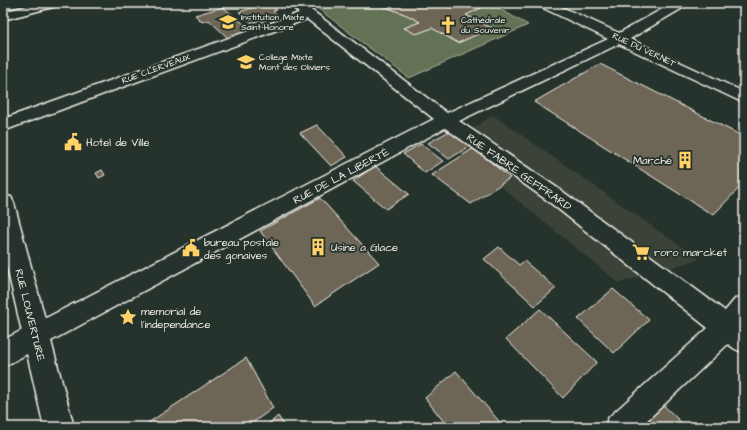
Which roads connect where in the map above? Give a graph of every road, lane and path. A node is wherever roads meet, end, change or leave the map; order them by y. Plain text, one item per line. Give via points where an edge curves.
1 (53, 3) edge
2 (543, 3) edge
3 (682, 3) edge
4 (301, 6) edge
5 (3, 16) edge
6 (619, 39) junction
7 (744, 98) edge
8 (446, 120) junction
9 (3, 125) edge
10 (3, 203) edge
11 (744, 307) edge
12 (736, 334) edge
13 (36, 337) junction
14 (3, 354) edge
15 (59, 427) edge
16 (619, 427) edge

1 - 5 street
2 - 6 street, RUE DU VERNET
3 - 6 street, RUE DE LA LIBERTÉ
4 - 8 street, RUE FABRE GEFFRARD
4 - 9 street, RUE CLERVEAUX
6 - 7 street, RUE DU VERNET
6 - 8 street, RUE DE LA LIBERTÉ
8 - 12 street, RUE FABRE GEFFRARD via 555,196
8 - 13 street, RUE DE LA LIBERTÉ
10 - 13 street, RUE LOUVERTURE
11 - 12 street
12 - 16 street
13 - 14 street, RUE DE LA LIBERTÉ
13 - 15 street, RUE LOUVERTURE

